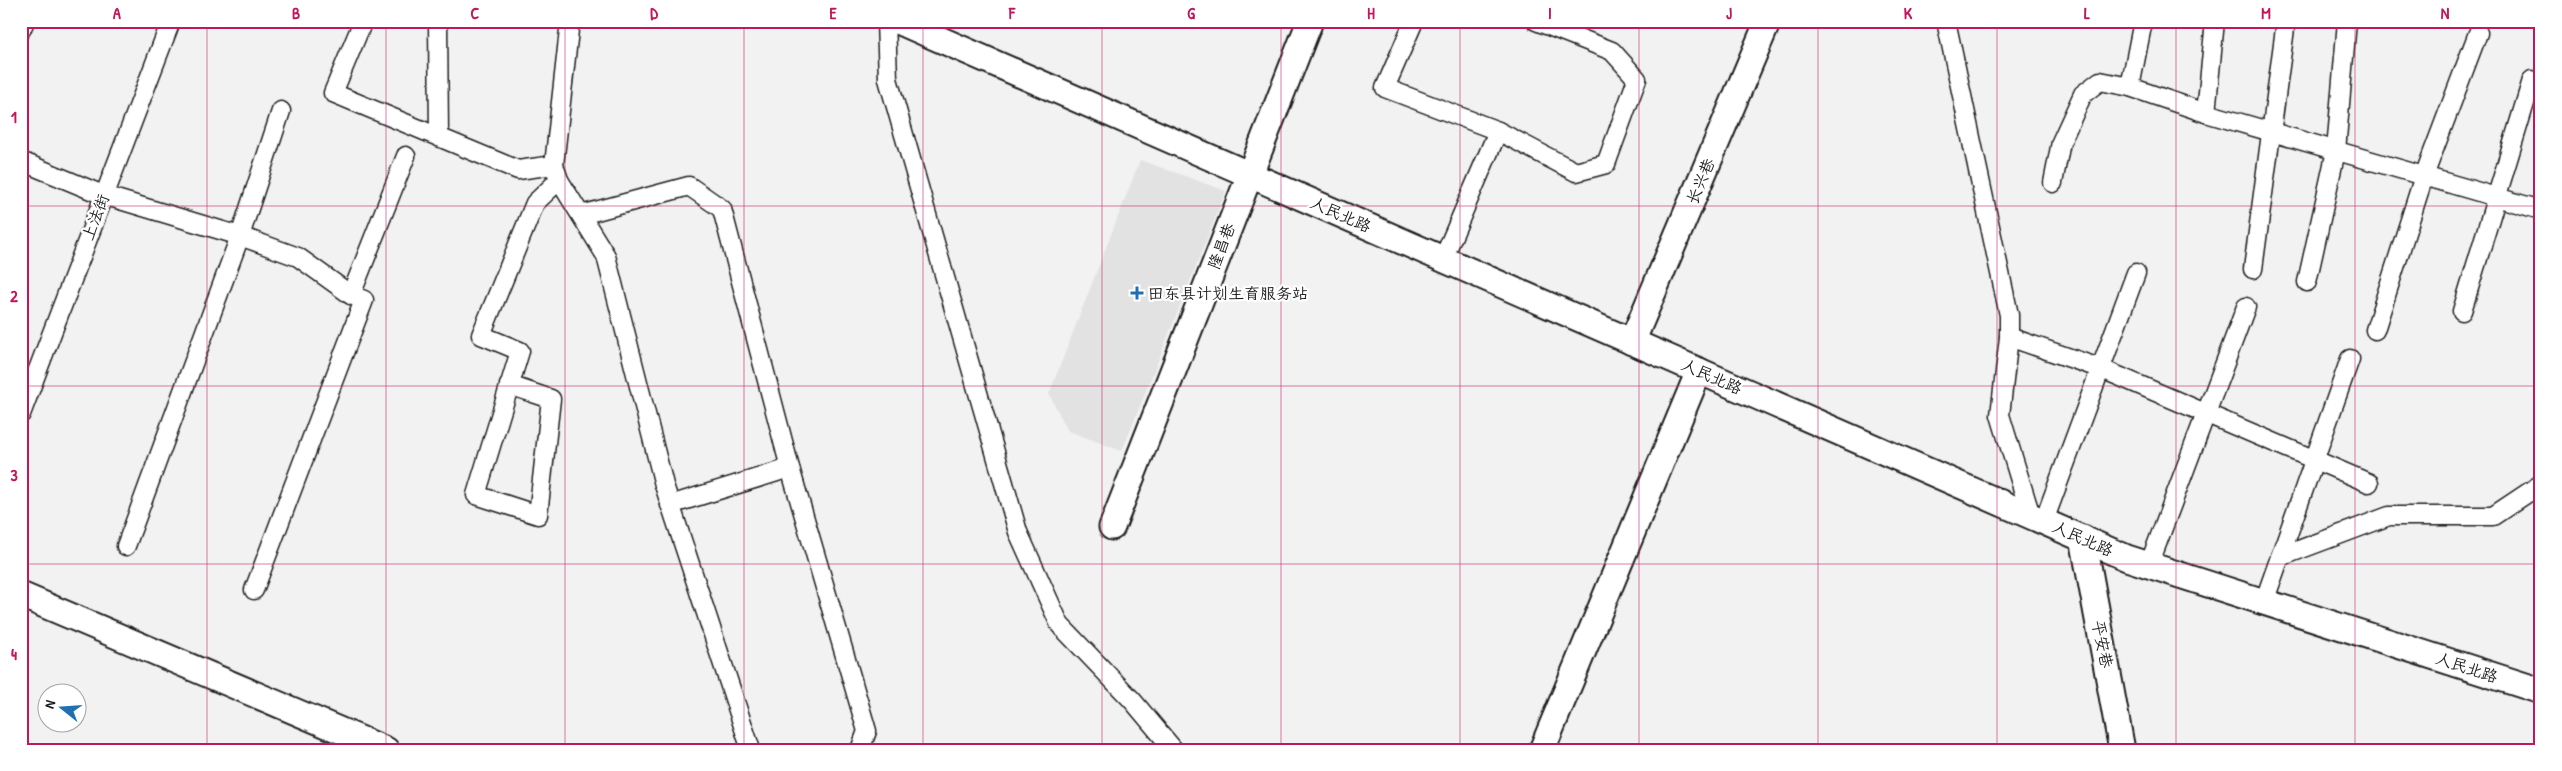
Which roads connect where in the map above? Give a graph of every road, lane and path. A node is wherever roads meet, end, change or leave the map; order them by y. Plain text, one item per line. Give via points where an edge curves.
1 (25, 21) edge
2 (171, 21) edge
3 (363, 21) edge
4 (438, 21) edge
5 (570, 21) edge
6 (886, 21) edge
7 (898, 21) edge
8 (1310, 21) edge
9 (1414, 21) edge
10 (1536, 21) edge
11 (1768, 21) edge
12 (1946, 21) edge
13 (2143, 21) edge
14 (2215, 21) edge
15 (2286, 21) edge
16 (2346, 21) edge
17 (21, 30) edge
18 (2478, 33) dead end
19 (2532, 80) dead end
20 (2130, 87) junction
21 (281, 111) dead end
22 (2206, 113) junction
23 (1498, 131) junction
24 (2270, 132) junction
25 (439, 137) junction
26 (2336, 151) junction
27 (406, 156) dead end
28 (21, 161) edge
29 (557, 172) junction
30 (1249, 174) junction
31 (2424, 176) junction
32 (2053, 183) dead end
33 (103, 195) junction
34 (2496, 197) junction
35 (2541, 210) edge
36 (581, 215) junction
37 (240, 236) junction
38 (1443, 259) junction
39 (2253, 269) dead end
40 (2136, 273) dead end
41 (2307, 282) dead end
42 (351, 295) junction
43 (2246, 307) dead end
44 (2462, 310) dead end
45 (2375, 330) dead end
46 (2009, 338) junction
47 (1632, 342) junction
48 (2350, 359) dead end
49 (2102, 369) junction
50 (1699, 371) junction
51 (509, 385) junction
52 (21, 414) edge
53 (2206, 414) junction
54 (2314, 459) junction
55 (790, 468) junction
56 (2369, 483) dead end
57 (2541, 484) edge
58 (670, 504) junction
59 (2037, 518) junction
60 (1112, 526) dead end
61 (2083, 538) junction
62 (126, 546) dead end
63 (2280, 557) junction
64 (2149, 565) junction
65 (254, 590) dead end
66 (21, 595) edge
67 (2264, 602) junction
68 (2541, 691) edge
69 (386, 750) edge
70 (751, 750) edge
71 (860, 750) edge
72 (1174, 750) edge
73 (1542, 750) edge
74 (2122, 750) edge

1 - 17 street
2 - 33 street, 上法街
3 - 25 street via 333,93
4 - 25 street
5 - 29 street
6 - 72 street via 888,79 1018,532 1060,625 1132,700
7 - 30 street, 人民北路
8 - 30 street, 隆昌巷
9 - 23 street via 1385,88
10 - 23 street via 1612,51 1637,79 1606,164 1576,172
11 - 47 street, 长兴巷
12 - 46 street via 2009,315
13 - 20 street
14 - 22 street
15 - 24 street
16 - 26 street
18 - 31 street
19 - 34 street
20 - 22 street
20 - 32 street via 2100,81 2083,94 2061,142
21 - 37 street
22 - 24 street
23 - 38 street
24 - 26 street
24 - 39 street
25 - 29 street via 518,170
26 - 31 street
26 - 41 street
27 - 42 street
28 - 33 street
29 - 36 street
29 - 51 street via 535,203 481,335 520,351
30 - 38 street, 人民北路
30 - 60 street, 隆昌巷
31 - 34 street
31 - 45 street
33 - 37 street
33 - 52 street, 上法街
34 - 35 street
34 - 44 street
36 - 55 street via 690,186 722,209
36 - 58 street via 606,256
37 - 42 street via 298,257
37 - 62 street
38 - 47 street, 人民北路
40 - 49 street
42 - 65 street via 364,300
43 - 53 street
46 - 49 street
46 - 59 street via 2000,416
47 - 50 street, 人民北路
48 - 54 street
49 - 53 street
49 - 59 street
50 - 59 street, 人民北路
50 - 73 street
51 - 51 street via 476,495 538,515 551,399
53 - 54 street
53 - 64 street
54 - 56 street
54 - 63 street
55 - 58 street
55 - 71 street via 867,731
57 - 63 street via 2492,516 2389,516
58 - 70 street
59 - 61 street, 人民北路
61 - 64 street, 人民北路
61 - 74 street, 平安巷
63 - 67 street
64 - 67 street, 人民北路
66 - 69 street
67 - 68 street, 人民北路

